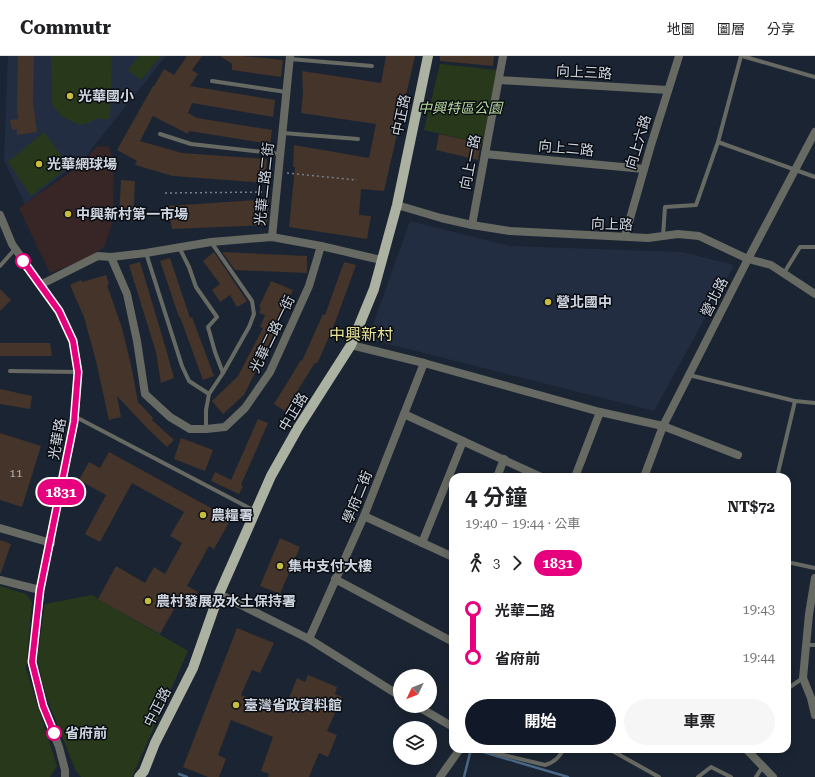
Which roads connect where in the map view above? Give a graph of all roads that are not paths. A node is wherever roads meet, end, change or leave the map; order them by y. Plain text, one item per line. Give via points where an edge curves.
1 (428, 56) edge
2 (503, 56) edge
3 (679, 56) edge
4 (741, 56) edge
5 (290, 57) edge
6 (372, 66) dead end
7 (815, 77) edge
8 (499, 80) junction
9 (212, 81) dead end
10 (668, 90) junction
11 (287, 92) junction
12 (815, 132) edge
13 (283, 133) junction
14 (160, 134) dead end
15 (358, 139) dead end
16 (718, 142) junction
17 (281, 154) junction
18 (485, 154) junction
19 (644, 169) junction
20 (795, 170) junction
21 (815, 177) edge
22 (396, 205) junction
23 (0, 216) edge
24 (472, 225) junction
25 (625, 236) junction
26 (662, 236) junction
27 (272, 237) junction
28 (211, 242) junction
29 (321, 246) junction
30 (179, 247) junction
31 (815, 247) edge
32 (14, 249) junction
33 (146, 253) junction
34 (111, 257) junction
35 (748, 259) junction
36 (381, 260) junction
37 (0, 266) edge
38 (784, 273) junction
39 (40, 285) junction
40 (815, 294) edge
41 (351, 345) junction
42 (424, 363) junction
43 (10, 370) dead end
44 (78, 372) junction
45 (223, 373) junction
46 (689, 375) junction
47 (209, 394) junction
48 (796, 401) junction
49 (815, 403) edge
50 (600, 412) junction
51 (404, 414) junction
52 (74, 416) junction
53 (663, 426) junction
54 (206, 429) junction
55 (463, 441) junction
56 (738, 455) dead end
57 (504, 459) junction
58 (450, 473) edge
59 (499, 473) edge
60 (533, 473) edge
61 (577, 473) edge
62 (645, 473) edge
63 (778, 473) edge
64 (449, 476) edge
65 (256, 512) junction
66 (364, 516) junction
67 (0, 528) edge
68 (51, 543) junction
69 (422, 543) junction
70 (449, 555) edge
71 (791, 563) edge
72 (815, 568) edge
73 (815, 578) edge
74 (335, 579) junction
75 (0, 580) edge
76 (40, 590) junction
77 (219, 594) junction
78 (309, 639) junction
79 (449, 640) edge
80 (811, 645) edge
81 (804, 678) junction
82 (791, 686) edge
83 (393, 692) edge
84 (429, 713) edge
85 (815, 715) edge
86 (449, 725) edge
87 (457, 753) edge
88 (496, 753) edge
89 (561, 753) edge
90 (615, 753) edge
91 (750, 753) edge
92 (763, 766) junction
93 (142, 775) edge
94 (65, 777) edge
95 (440, 777) edge
96 (659, 777) edge
97 (698, 777) edge
98 (731, 777) edge
99 (756, 777) edge
100 (773, 777) edge

1 - 22 main road, 中正路
2 - 8 street, 向上一路
3 - 10 street, 向上六路
4 - 7 lane
4 - 16 lane
5 - 6 lane, 光華二路二街
5 - 11 street, 光華二路二街
8 - 10 street, 向上三路
8 - 18 street, 向上一路
9 - 11 lane
10 - 19 street, 向上六路
11 - 13 street, 光華二路二街
12 - 20 street, 營北路
13 - 15 lane, 光華二路二街
13 - 17 street, 光華二路二街
14 - 17 lane via 191,144
16 - 20 lane
16 - 26 lane via 696,205 665,207
17 - 27 street, 光華二路二街
18 - 19 street, 向上二路
18 - 24 street, 向上一路
19 - 25 street, 向上六路
20 - 21 lane
20 - 35 street, 營北路
22 - 24 street, 向上路
22 - 36 main road, 中正路
23 - 32 street, 光華路
24 - 25 street, 向上路 via 510,232
25 - 26 street, 向上路
26 - 35 street, 向上路 via 699,236
27 - 28 street
27 - 29 street
28 - 30 street
28 - 45 lane via 252,301 254,314
29 - 36 street
29 - 54 street, 光華二路一街 via 309,286 270,372 245,408 225,426
30 - 33 street
30 - 45 lane via 196,287 217,317 208,327
31 - 38 lane via 800,247
32 - 37 lane
32 - 39 street, 光華路
33 - 34 street
33 - 47 lane via 189,382
34 - 39 street via 98,256
34 - 54 street, 光華二路一街 via 127,294 145,394 170,417 190,429
35 - 38 street, 向上路 via 770,265
35 - 46 street, 營北路
36 - 41 main road, 中正路 via 374,289
38 - 40 street, 向上路
39 - 44 street, 光華路 via 59,311 73,341
41 - 42 street
41 - 65 main road, 中正路 via 298,428 271,476
42 - 50 street
42 - 51 street, 學府二街
43 - 44 lane
44 - 52 street, 光華路
45 - 47 lane
46 - 48 lane
46 - 53 street, 營北路
47 - 54 lane
48 - 49 lane
48 - 63 lane
50 - 53 street
50 - 61 street
51 - 55 street
51 - 66 street, 學府二街
52 - 65 lane
52 - 68 street, 光華路
53 - 56 street
53 - 62 street, 營北路
55 - 57 street
55 - 58 street
57 - 59 street
57 - 60 street
64 - 69 street
65 - 77 main road, 中正路
66 - 69 street
66 - 74 street, 學府二街
67 - 68 street
68 - 76 street, 光華路
69 - 70 street
71 - 72 lane
73 - 80 street via 809,614
74 - 78 street, 學府二街
74 - 79 street
75 - 76 street
76 - 94 street, 光華路 via 32,662 43,706 62,758
77 - 78 street
77 - 93 main road, 中正路 via 193,668 155,743
78 - 83 street
80 - 81 street
81 - 82 lane
81 - 85 street
84 - 86 street
87 - 95 street
88 - 89 lane via 545,765 553,763
90 - 96 lane
91 - 92 street
92 - 99 lane
92 - 100 street
97 - 98 lane via 710,767

